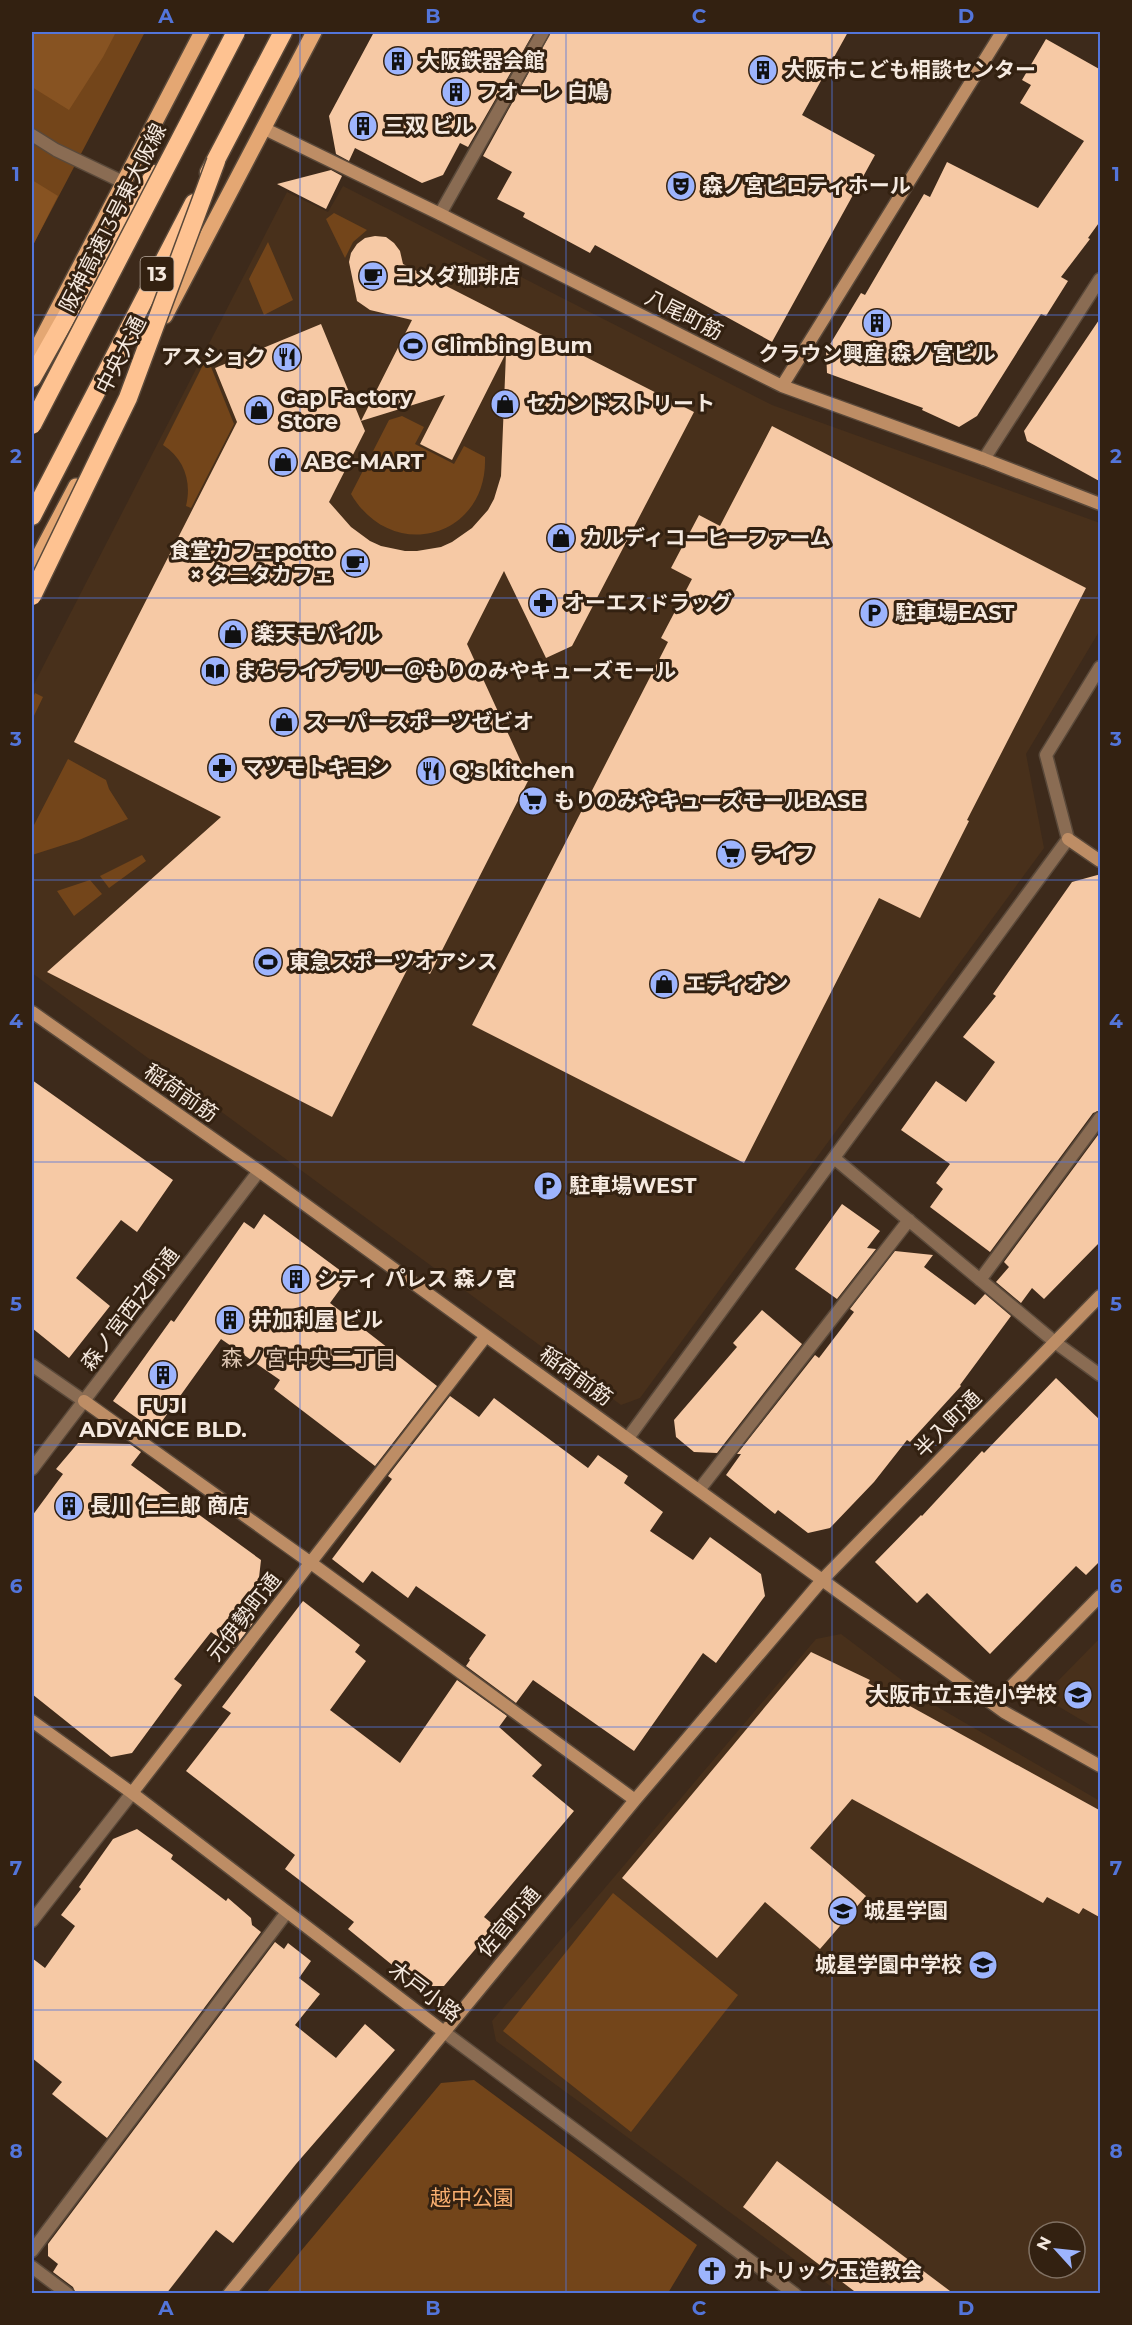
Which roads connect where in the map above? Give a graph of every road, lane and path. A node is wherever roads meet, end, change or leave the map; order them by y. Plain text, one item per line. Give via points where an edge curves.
1 (202, 32) edge
2 (236, 32) edge
3 (284, 32) edge
4 (314, 32) edge
5 (543, 32) edge
6 (1002, 32) edge
7 (263, 128) junction
8 (32, 135) edge
9 (179, 140) junction
10 (216, 160) junction
11 (123, 182) junction
12 (440, 214) junction
13 (1101, 279) edge
14 (32, 358) edge
15 (32, 378) edge
16 (782, 386) junction
17 (32, 425) edge
18 (984, 459) junction
19 (1101, 504) edge
20 (32, 516) edge
21 (32, 569) edge
22 (32, 596) edge
23 (1101, 667) edge
24 (1068, 839) junction
25 (1101, 861) edge
26 (32, 1012) edge
27 (1101, 1118) edge
28 (834, 1158) junction
29 (259, 1171) junction
30 (909, 1220) junction
31 (980, 1280) junction
32 (1101, 1296) edge
33 (486, 1336) junction
34 (1056, 1343) junction
35 (32, 1365) edge
36 (1101, 1375) edge
37 (84, 1401) junction
38 (628, 1438) junction
39 (32, 1469) edge
40 (699, 1490) junction
41 (311, 1563) junction
42 (823, 1579) junction
43 (1101, 1596) edge
44 (994, 1704) junction
45 (32, 1721) edge
46 (1101, 1766) edge
47 (132, 1793) junction
48 (635, 1800) junction
49 (287, 1912) junction
50 (32, 1921) edge
51 (444, 2032) junction
52 (32, 2251) edge
53 (32, 2267) edge
54 (68, 2294) edge
55 (229, 2294) edge
56 (795, 2294) edge

1 - 11 main road
2 - 9 highway, 阪神高速13号東大阪線 / 13, bridge
3 - 10 highway, 13
4 - 7 main road, 中央大通
5 - 12 street
6 - 16 street
7 - 12 street, 八尾町筋
7 - 21 main road, 中央大通
8 - 11 street
9 - 15 highway, bridge via 107,245
9 - 17 highway, 阪神高速13号東大阪線 / 13, bridge
10 - 20 highway, 13, bridge
10 - 22 highway, bridge via 128,398
11 - 14 main road
12 - 16 street, 八尾町筋
13 - 18 street
16 - 18 street, 八尾町筋
18 - 19 street, 八尾町筋
23 - 24 street via 1046,755
24 - 25 street
24 - 28 street
26 - 29 street, 稲荷前筋
27 - 31 street
28 - 30 street
28 - 38 street
29 - 33 street, 稲荷前筋
29 - 37 street, 森ノ宮西之町通
30 - 31 street
30 - 40 street
31 - 34 street
32 - 34 street, 半入町通
33 - 38 street, 稲荷前筋
33 - 41 street, 元伊勢町通
34 - 36 street
34 - 42 street, 半入町通
35 - 37 street
37 - 39 street, 森ノ宮西之町通
37 - 41 street
38 - 40 street, 稲荷前筋
40 - 42 street, 稲荷前筋
41 - 47 street, 元伊勢町通
41 - 48 street
42 - 44 street, 稲荷前筋
42 - 48 street, 佐官町通
43 - 44 street
44 - 46 street, 稲荷前筋
45 - 47 street, 木戸小路
47 - 49 street, 木戸小路
47 - 50 street, 元伊勢町通
48 - 51 street, 佐官町通
49 - 51 street, 木戸小路
49 - 52 street
51 - 55 street, 佐官町通
51 - 56 street, 木戸小路
53 - 54 street

